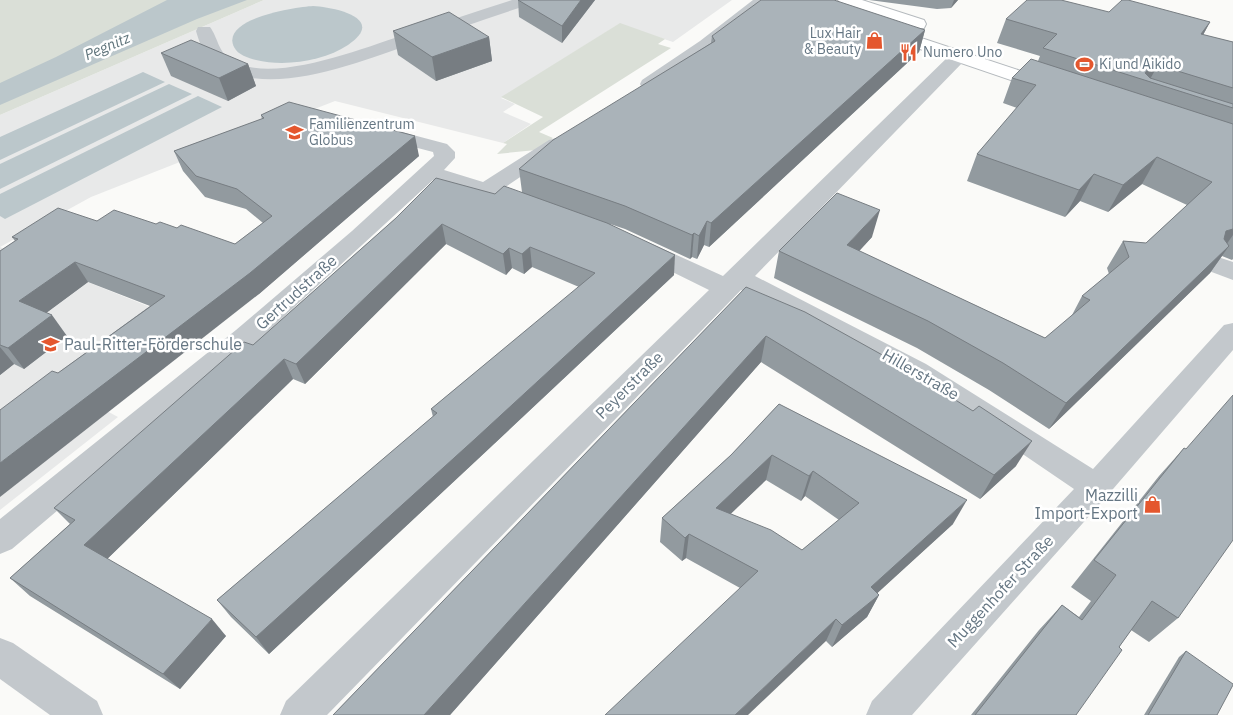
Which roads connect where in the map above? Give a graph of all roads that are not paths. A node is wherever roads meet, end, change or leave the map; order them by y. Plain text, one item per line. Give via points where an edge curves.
1 (528, 0) edge
2 (762, 0) edge
3 (846, 0) edge
4 (865, 24) edge
5 (929, 28) dead end
6 (204, 31) dead end
7 (962, 48) junction
8 (1012, 55) dead end
9 (637, 92) edge
10 (1066, 92) edge
11 (358, 126) edge
12 (570, 135) edge
13 (437, 162) junction
14 (487, 189) junction
15 (524, 202) edge
16 (625, 240) edge
17 (732, 282) junction
18 (1233, 332) edge
19 (1096, 487) junction
20 (0, 540) edge
21 (0, 656) edge
22 (82, 715) edge
23 (300, 715) edge
24 (886, 715) edge

1 - 6 street via 326,66 295,72 269,73 231,67 215,56
2 - 9 street
3 - 5 main road
4 - 7 main road
7 - 8 main road
7 - 10 main road
7 - 17 street, Peyerstraße
11 - 13 street via 440,148
12 - 14 street
13 - 14 street
13 - 20 street, Gertrudstraße via 360,236 245,338
14 - 15 street
16 - 17 street, Hillerstraße
17 - 19 street, Hillerstraße via 871,345 969,403
17 - 23 street, Peyerstraße
18 - 19 street, Muggenhofer Straße
19 - 24 street, Muggenhofer Straße
21 - 22 street

